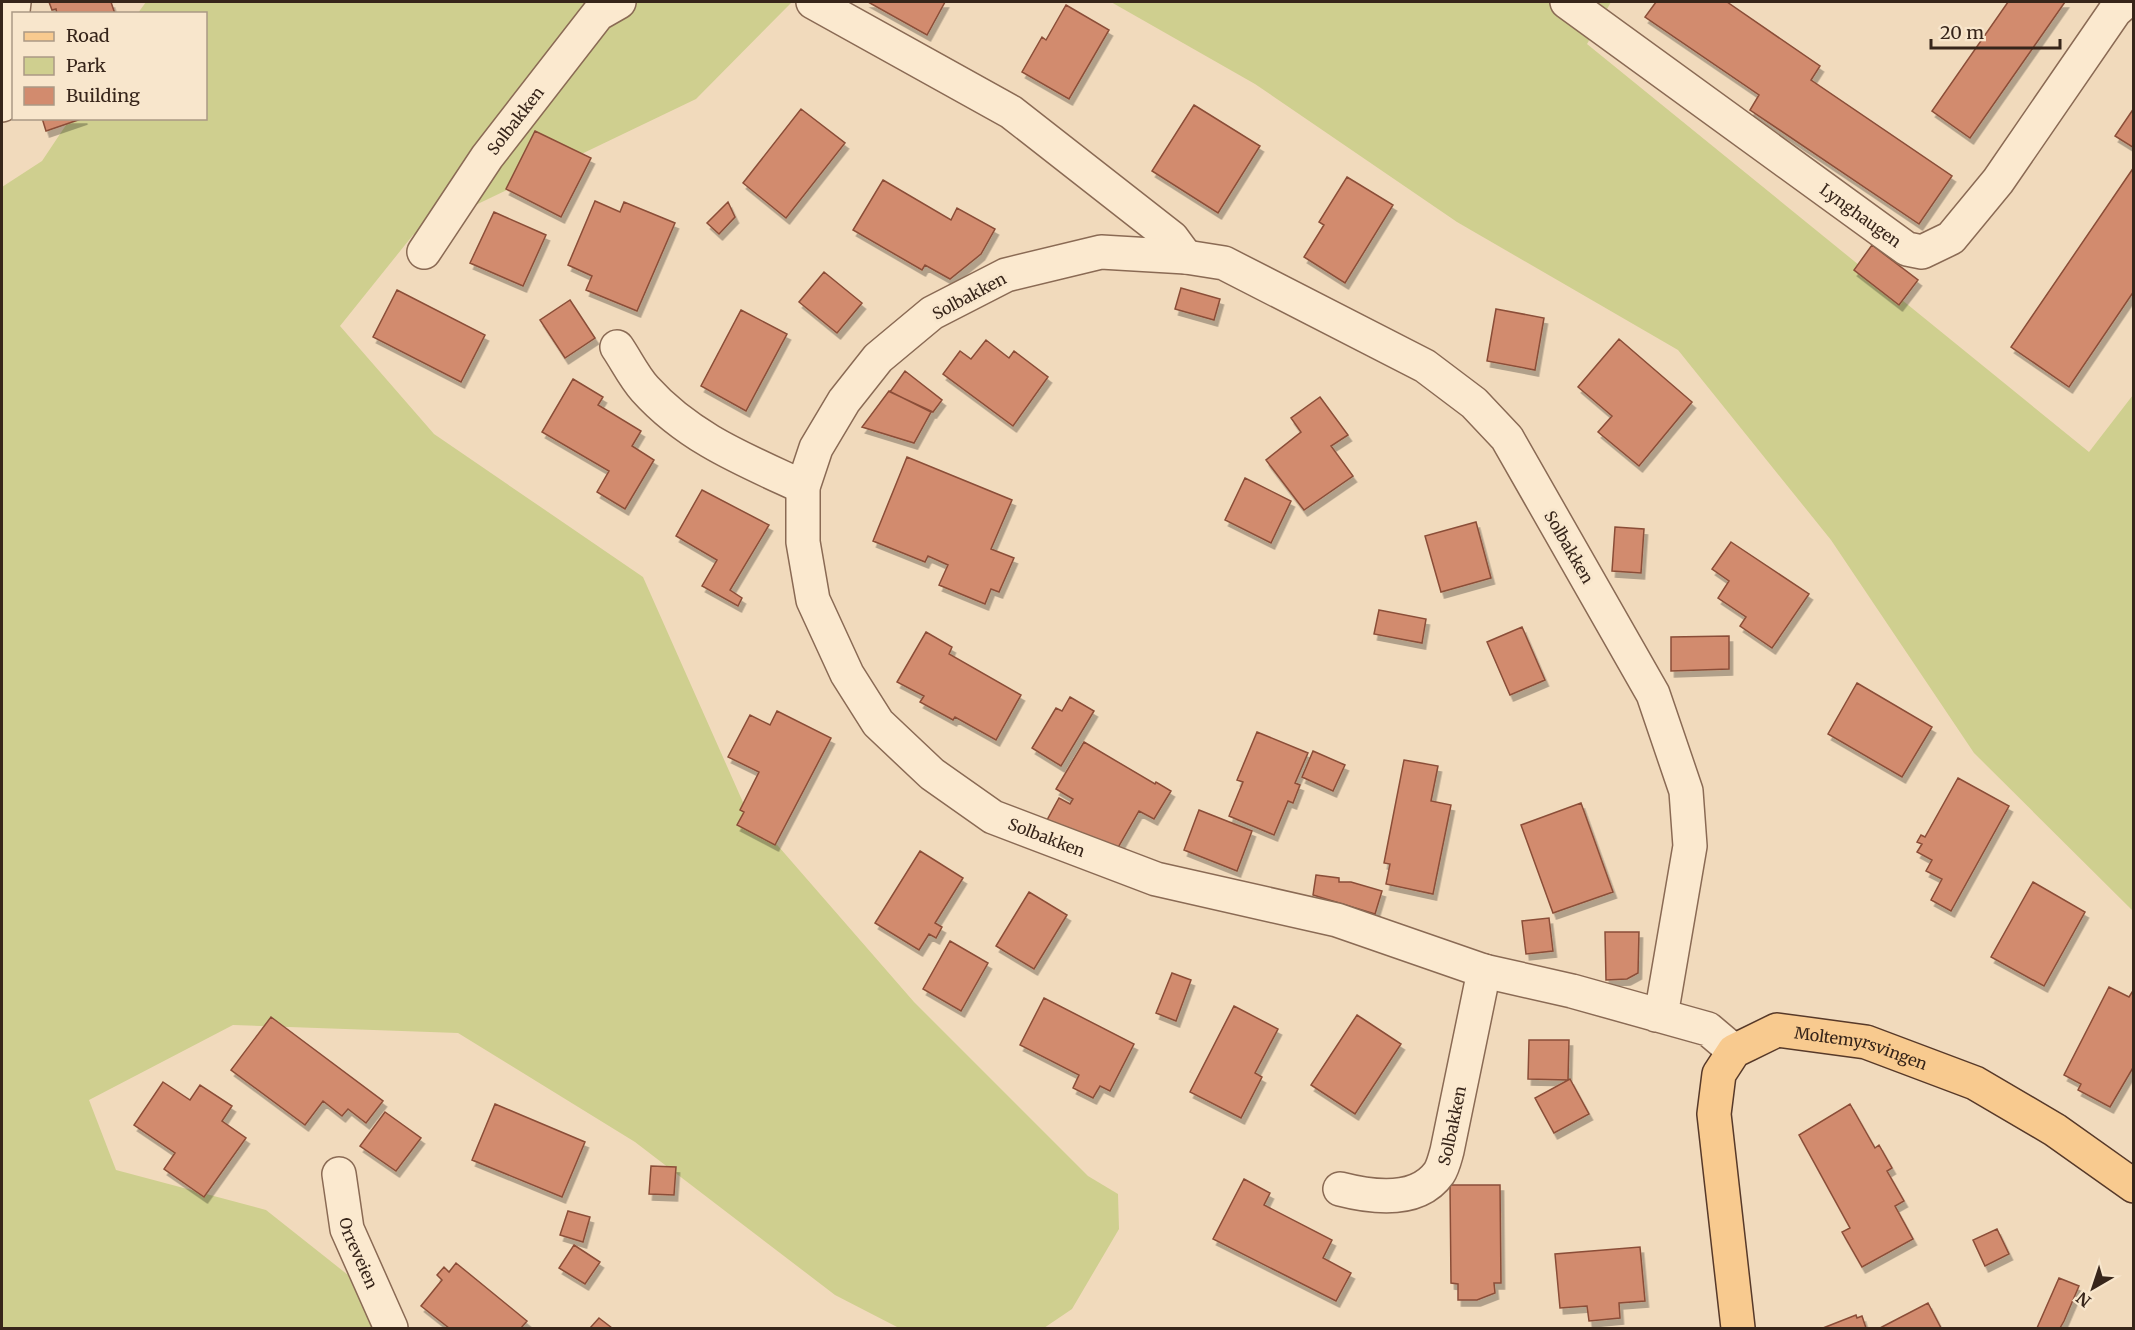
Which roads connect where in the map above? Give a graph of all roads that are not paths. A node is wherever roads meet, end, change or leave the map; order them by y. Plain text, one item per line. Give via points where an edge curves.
1 (619, 2) edge
2 (813, 2) edge
3 (1567, 2) edge
4 (2125, 2) edge
5 (12, 19) edge
6 (2, 105) edge
7 (424, 252) dead end
8 (1186, 257) junction
9 (617, 347) dead end
10 (803, 488) junction
11 (1484, 971) junction
12 (1656, 1015) junction
13 (1734, 1051) junction
14 (339, 1174) dead end
15 (2133, 1186) edge
16 (1340, 1189) dead end
17 (391, 1329) edge
18 (1738, 1329) edge

1 - 7 street, Solbakken via 598,14 487,157
2 - 8 street via 1011,112 1173,238
3 - 4 street, Lynghaugen via 1906,249 1922,252 1951,238 1991,189
5 - 6 street
8 - 10 street, Solbakken via 1101,252 1006,275 932,313 878,358 844,401 816,448
8 - 12 street, Solbakken via 1224,263 1425,366 1474,403 1507,438 1653,694 1686,791 1690,846 1662,1004
9 - 10 street via 643,387 675,418 708,442
10 - 11 street, Solbakken via 802,542 813,600 847,674 878,723 932,774 993,816 1156,879 1337,920
11 - 12 street, Solbakken
11 - 16 street, Solbakken via 1447,1151 1439,1172 1424,1188 1406,1194 1369,1197
12 - 13 street, Solbakken via 1708,1029
13 - 15 main road, Moltemyrsvingen via 1777,1030 1866,1042 1975,1083 2055,1130
13 - 18 main road via 1719,1074 1714,1114
14 - 17 street, Orreveien via 347,1229

